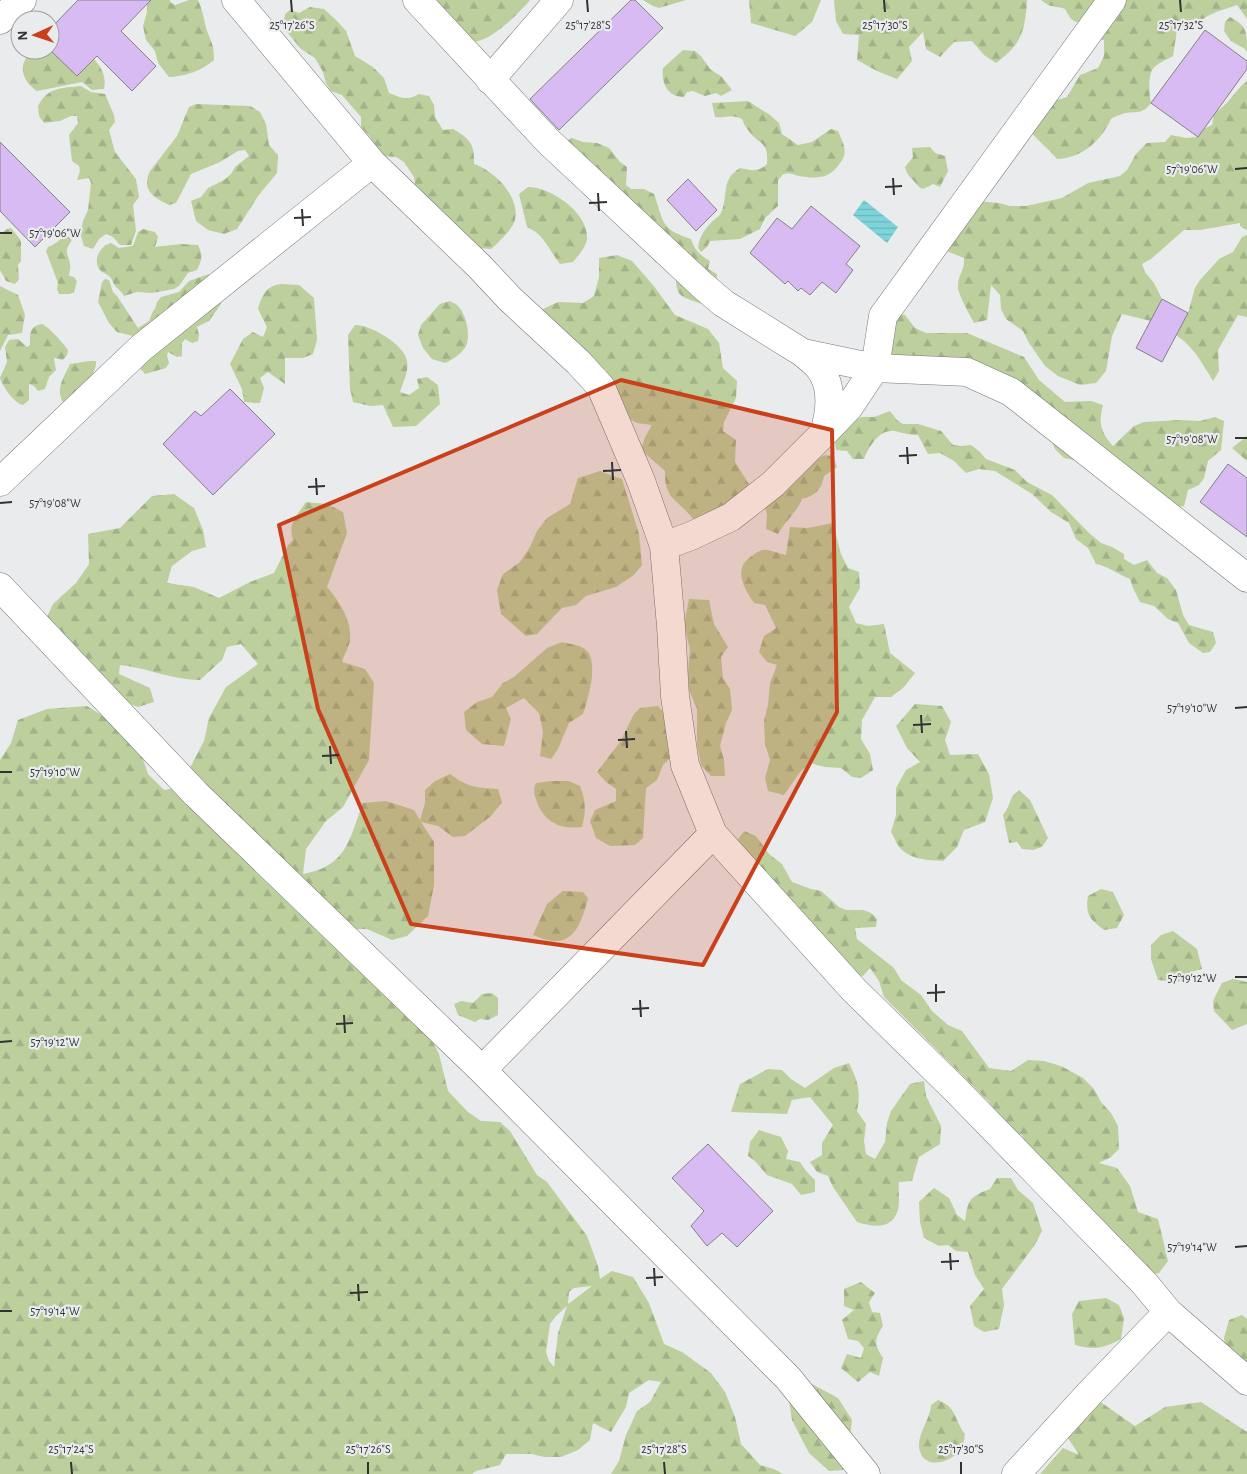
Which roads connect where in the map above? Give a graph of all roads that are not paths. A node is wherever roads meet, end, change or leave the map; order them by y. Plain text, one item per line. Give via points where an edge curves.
1 (22, 0) edge
2 (236, 0) edge
3 (417, 0) edge
4 (559, 0) edge
5 (1112, 0) edge
6 (0, 20) edge
7 (490, 80) junction
8 (372, 163) junction
9 (803, 353) junction
10 (875, 368) junction
11 (824, 433) junction
12 (0, 482) edge
13 (664, 546) junction
14 (1247, 578) edge
15 (0, 587) edge
16 (713, 834) junction
17 (482, 1070) junction
18 (1168, 1312) junction
19 (1247, 1381) edge
20 (866, 1474) edge
21 (1016, 1474) edge

1 - 6 street
2 - 8 street
3 - 7 street
4 - 7 street
5 - 10 street via 883,316
7 - 9 street via 548,140 702,285
8 - 12 street via 142,348
8 - 13 street via 601,387 641,480
9 - 10 street
9 - 11 street via 820,369 827,382 829,417
10 - 11 street via 849,406
10 - 14 street via 967,372 1011,392
11 - 13 street via 773,484 731,517
13 - 16 street via 675,696 685,765
15 - 17 street via 196,794
16 - 17 street
16 - 18 street via 854,990 956,1090 1145,1284
17 - 20 street via 788,1378
18 - 19 street
18 - 21 street

